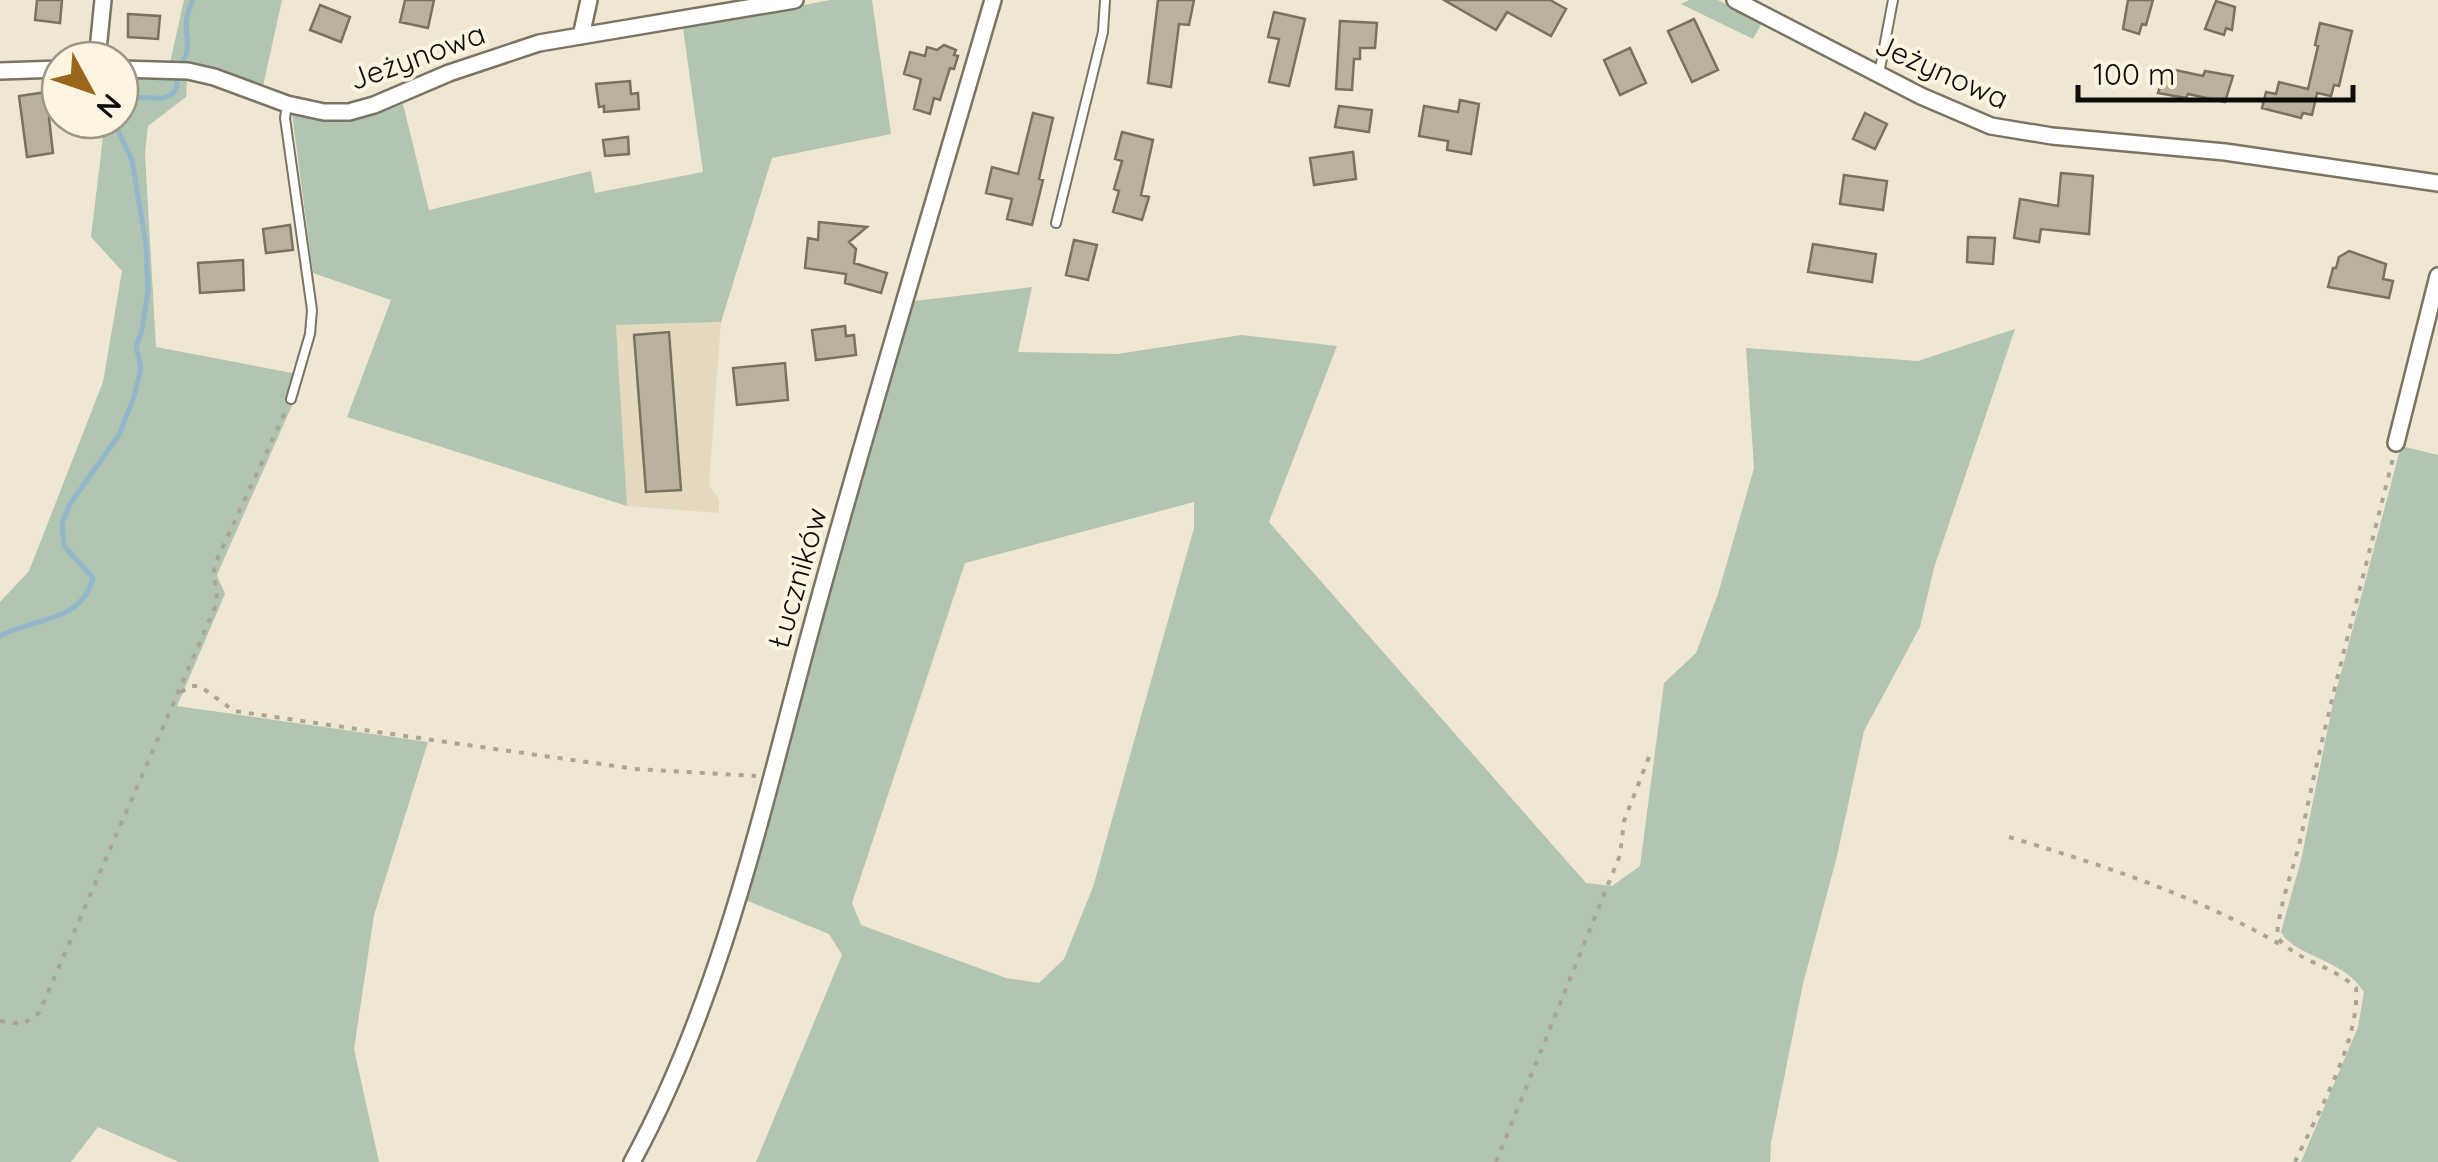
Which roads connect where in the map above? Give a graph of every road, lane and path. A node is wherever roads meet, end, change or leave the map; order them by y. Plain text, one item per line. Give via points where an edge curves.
1 (102, 0) edge
2 (588, 0) edge
3 (796, 0) edge
4 (993, 0) edge
5 (1104, 0) edge
6 (1735, 0) edge
7 (1893, 0) edge
8 (581, 36) junction
9 (99, 40) edge
10 (40, 69) edge
11 (140, 69) edge
12 (0, 70) edge
13 (1879, 75) junction
14 (287, 104) junction
15 (2438, 183) edge
16 (1056, 224) dead end
17 (2438, 276) edge
18 (291, 399) joint
19 (2396, 444) joint
20 (178, 694) junction
21 (1648, 757) dead end
22 (771, 776) junction
23 (2009, 837) dead end
24 (2286, 949) junction
25 (0, 1021) edge
26 (632, 1162) edge
27 (1496, 1162) edge
28 (2294, 1162) edge

1 - 9 street
2 - 8 street
3 - 8 street, Jeżynowa
4 - 22 street, Łuczników
5 - 16 lane via 1103,32
6 - 13 street, Jeżynowa
7 - 13 lane
8 - 14 street, Jeżynowa via 494,56 349,112
10 - 12 street
11 - 14 street, Jeżynowa via 214,76
13 - 15 street, Jeżynowa via 2013,132 2225,152
14 - 18 lane via 312,310
17 - 19 street
18 - 20 path via 215,564 216,605
19 - 24 path via 2278,926
20 - 22 path via 200,686 234,711 618,766
20 - 25 path via 39,1012 23,1024
21 - 27 path via 1624,820 1620,855
22 - 26 street, Łuczników via 694,1029
23 - 24 path via 2122,870
24 - 28 path via 2346,978 2356,988 2357,1003 2338,1067

